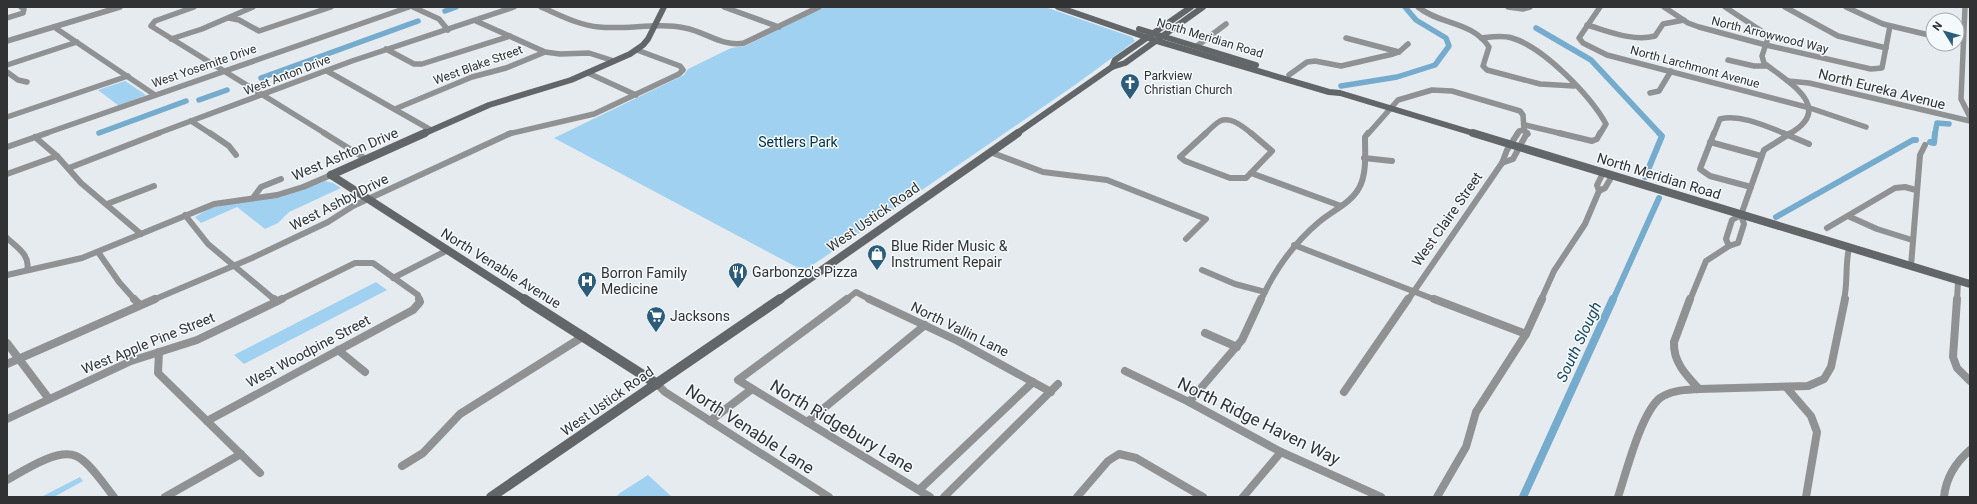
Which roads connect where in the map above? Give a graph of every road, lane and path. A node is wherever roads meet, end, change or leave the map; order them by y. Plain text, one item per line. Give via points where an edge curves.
1 (120, 7) edge
2 (194, 7) edge
3 (253, 7) edge
4 (331, 7) edge
5 (409, 7) edge
6 (412, 7) edge
7 (514, 7) edge
8 (541, 7) edge
9 (664, 7) edge
10 (724, 7) edge
11 (819, 7) edge
12 (1058, 7) edge
13 (1191, 7) edge
14 (1203, 7) edge
15 (1418, 7) edge
16 (1508, 7) edge
17 (1600, 7) edge
18 (1664, 7) edge
19 (1725, 7) edge
20 (1786, 7) edge
21 (1846, 7) edge
22 (1530, 8) edge
23 (22, 10) edge
24 (1072, 11) junction
25 (7, 18) edge
26 (229, 18) junction
27 (1684, 20) junction
28 (476, 21) junction
29 (1226, 24) dead end
30 (1587, 25) junction
31 (1890, 26) junction
32 (54, 27) junction
33 (654, 27) junction
34 (779, 27) junction
35 (448, 30) junction
36 (1153, 34) junction
37 (1925, 34) edge
38 (510, 36) junction
39 (1163, 36) junction
40 (1147, 38) junction
41 (1346, 38) dead end
42 (1481, 38) junction
43 (171, 39) junction
44 (7, 41) edge
45 (1157, 41) junction
46 (77, 42) junction
47 (1408, 44) dead end
48 (1766, 45) junction
49 (1197, 46) junction
50 (1886, 48) junction
51 (386, 49) junction
52 (637, 50) junction
53 (545, 52) junction
54 (1399, 52) junction
55 (1964, 52) edge
56 (1728, 60) dead end
57 (614, 61) junction
58 (7, 65) edge
59 (1963, 65) junction
60 (1766, 66) junction
61 (1112, 67) junction
62 (1970, 67) edge
63 (222, 71) junction
64 (327, 71) junction
65 (7, 72) edge
66 (1671, 72) junction
67 (588, 73) junction
68 (1289, 75) junction
69 (128, 76) junction
70 (1787, 80) junction
71 (27, 82) dead end
72 (1307, 83) junction
73 (1574, 86) junction
74 (1650, 93) dead end
75 (155, 95) junction
76 (263, 95) junction
77 (636, 95) junction
78 (1390, 108) junction
79 (1810, 108) junction
80 (395, 109) junction
81 (7, 117) edge
82 (1970, 117) edge
83 (191, 121) junction
84 (1970, 122) edge
85 (1525, 127) junction
86 (1866, 127) dead end
87 (431, 130) junction
88 (1787, 135) junction
89 (35, 137) junction
90 (1710, 142) junction
91 (1809, 144) dead end
92 (1510, 145) junction
93 (1925, 145) dead end
94 (7, 147) edge
95 (1520, 148) junction
96 (990, 152) junction
97 (236, 155) dead end
98 (58, 156) junction
99 (1761, 156) junction
100 (1364, 158) junction
101 (366, 159) junction
102 (1392, 161) dead end
103 (1502, 164) junction
104 (69, 168) junction
105 (1251, 173) junction
106 (1603, 173) junction
107 (7, 174) edge
108 (331, 175) junction
109 (1612, 176) junction
110 (281, 179) dead end
111 (154, 186) dead end
112 (1751, 187) junction
113 (1916, 190) junction
114 (1599, 191) junction
115 (253, 198) junction
116 (369, 199) junction
117 (107, 204) junction
118 (1341, 206) junction
119 (185, 215) junction
120 (1741, 215) junction
121 (1848, 216) junction
122 (1827, 228) dead end
123 (141, 234) junction
124 (7, 238) edge
125 (1186, 239) dead end
126 (1912, 240) junction
127 (1294, 245) junction
128 (1729, 246) junction
129 (446, 248) junction
130 (1849, 248) junction
131 (98, 252) junction
132 (234, 266) junction
133 (1911, 266) junction
134 (26, 270) junction
135 (1202, 270) dead end
136 (7, 275) edge
137 (391, 276) junction
138 (1958, 281) junction
139 (1970, 284) edge
140 (1415, 290) junction
141 (1265, 292) junction
142 (277, 301) junction
143 (140, 305) junction
144 (925, 325) junction
145 (1205, 333) dead end
146 (1526, 334) junction
147 (584, 336) junction
148 (7, 342) edge
149 (1237, 347) junction
150 (338, 350) junction
151 (159, 352) junction
152 (18, 359) junction
153 (7, 364) edge
154 (1125, 371) dead end
155 (365, 372) dead end
156 (738, 380) joint
157 (1970, 381) edge
158 (1032, 382) junction
159 (656, 384) junction
160 (1058, 384) dead end
161 (1786, 388) junction
162 (752, 389) junction
163 (1698, 389) junction
164 (1051, 392) junction
165 (1344, 392) dead end
166 (49, 399) junction
167 (1189, 402) junction
168 (7, 419) edge
169 (207, 421) junction
170 (710, 421) junction
171 (807, 422) junction
172 (1970, 450) edge
173 (1281, 452) junction
174 (241, 454) junction
175 (402, 466) dead end
176 (260, 473) dead end
177 (7, 480) edge
178 (919, 490) junction
179 (114, 497) edge
180 (165, 497) edge
181 (491, 497) edge
182 (829, 497) edge
183 (930, 497) edge
184 (944, 497) edge
185 (1077, 497) edge
186 (1203, 497) edge
187 (1243, 497) edge
188 (1381, 497) edge
189 (1437, 497) edge
190 (1618, 497) edge
191 (1806, 497) edge
192 (1944, 497) edge

1 - 32 street
2 - 43 street via 152,23 152,27
3 - 26 street
4 - 26 street via 259,31 239,20
5 - 63 street, West Yosemite Drive
6 - 35 street via 439,19
7 - 28 street, West Anton Drive
8 - 33 street via 587,25 612,28
9 - 33 main road, West Ashton Drive
10 - 34 street
11 - 34 street
12 - 24 main road, North Meridian Road
13 - 36 main road, West Ustick Road
14 - 39 main road, West Ustick Road
15 - 42 street via 1425,14 1468,27
16 - 22 street
17 - 30 street
18 - 27 street, North Arrowwood Way
19 - 48 street via 1763,31 1768,38
20 - 50 street via 1838,36
21 - 31 street via 1871,20
23 - 25 street
24 - 36 main road, North Meridian Road
24 - 40 main road, North Meridian Road
26 - 43 street
27 - 30 street via 1663,24 1655,36 1648,38 1637,38
27 - 48 street, North Arrowwood Way via 1705,29
28 - 35 street, West Anton Drive
28 - 38 street
29 - 49 street
30 - 66 street, North Larchmont Avenue via 1580,36 1583,43 1607,54
31 - 37 street
31 - 50 street
32 - 44 street
32 - 46 street
33 - 34 street via 687,28 735,45
33 - 52 main road, West Ashton Drive via 648,39
35 - 51 street, West Anton Drive
36 - 39 main road, North Meridian Road
36 - 40 main road, West Ustick Road
38 - 51 street via 422,64 414,64
38 - 53 street
39 - 45 main road, West Ustick Road
39 - 49 main road, North Meridian Road
40 - 45 main road, North Meridian Road
40 - 61 main road, West Ustick Road via 1115,60
41 - 54 street
42 - 73 street via 1504,37 1518,40 1551,59
42 - 73 street via 1489,47 1484,68 1491,72 1540,84
43 - 63 street
45 - 61 main road, West Ustick Road via 1125,63
45 - 72 main road, North Meridian Road
46 - 58 street
46 - 69 street
47 - 54 street
48 - 50 street, North Arrowwood Way via 1877,70 1882,68
48 - 60 street via 1762,58
49 - 68 main road, North Meridian Road
51 - 64 street, West Anton Drive
52 - 57 main road, West Ashton Drive
52 - 77 street, West Ashby Drive via 680,66 683,70
53 - 57 street via 589,53
53 - 80 street, West Blake Street via 506,68 472,77
54 - 68 street via 1368,61 1335,66 1311,61 1303,63
55 - 59 street
56 - 60 street
57 - 67 main road, West Ashton Drive
59 - 62 street
59 - 82 street via 1961,99
60 - 70 street
61 - 96 main road, West Ustick Road
63 - 75 street, West Yosemite Drive
63 - 76 street
64 - 76 street, West Anton Drive
64 - 80 street
65 - 71 street via 18,80
66 - 74 street via 1659,91
66 - 79 street, North Larchmont Avenue
67 - 77 street
67 - 87 main road, West Ashton Drive via 566,82 498,101
68 - 72 main road, North Meridian Road
69 - 75 street
69 - 81 street
70 - 79 street via 1802,93
70 - 84 street, North Eureka Avenue
72 - 78 main road, North Meridian Road
73 - 85 street via 1605,120 1606,124 1598,139 1592,141
75 - 89 street, West Yosemite Drive
76 - 83 street, West Anton Drive
76 - 101 street
77 - 116 street, West Ashby Drive via 594,114 508,134
78 - 85 street via 1398,100 1436,89 1452,91 1520,111
78 - 92 main road, North Meridian Road
78 - 100 street via 1365,137
79 - 86 street, North Larchmont Avenue
79 - 88 street via 1810,117 1804,125
80 - 87 street
83 - 97 street via 229,146
83 - 104 street, West Anton Drive
85 - 92 street, West Claire Street via 1519,131
85 - 95 street via 1528,134
87 - 101 main road, West Ashton Drive
88 - 90 street via 1759,124 1724,116 1720,119
88 - 91 street
88 - 99 street via 1769,145
89 - 94 street, West Yosemite Drive
89 - 98 street
90 - 99 street
90 - 112 street via 1700,167 1701,171 1710,176
92 - 95 main road, North Meridian Road
92 - 103 street, West Claire Street via 1503,156
93 - 113 street via 1920,155
95 - 103 street, West Claire Street via 1513,159
95 - 106 main road, North Meridian Road
96 - 125 street via 1044,172 1107,180 1206,219
96 - 159 main road, West Ustick Road
98 - 104 street
98 - 107 street
99 - 112 street
100 - 102 street
100 - 118 street via 1361,186
101 - 108 main road, West Ashton Drive
103 - 140 street, West Claire Street
104 - 117 street via 81,183
105 - 105 street via 1272,152 1240,124 1230,121 1220,121 1180,155 1185,161 1230,178 1246,178
105 - 118 street
106 - 109 main road, North Meridian Road
106 - 114 street via 1597,185
108 - 115 street, West Ashton Drive via 292,191
108 - 116 main road, North Venable Avenue
109 - 114 street via 1605,188
109 - 120 main road, North Meridian Road
110 - 115 street via 261,187
111 - 117 street
112 - 120 street
113 - 121 street via 1895,188
113 - 126 street
114 - 146 street via 1585,224 1554,271
115 - 119 street, West Ashton Drive via 214,204
116 - 129 main road, North Venable Avenue
116 - 132 street, West Ashby Drive via 328,222
117 - 123 street
118 - 127 street via 1320,220
119 - 123 street, West Ashton Drive
119 - 132 street via 208,244
120 - 128 street via 1732,220 1726,239
120 - 128 street via 1744,224 1738,243
120 - 130 main road, North Meridian Road
121 - 122 street
121 - 126 street
123 - 131 street, West Ashton Drive
124 - 134 street via 28,259
126 - 133 street
127 - 140 street
127 - 141 street via 1276,270
128 - 163 street via 1706,261 1702,267 1674,342 1674,355 1678,363
129 - 137 street
129 - 147 main road, North Venable Avenue
130 - 133 main road, North Meridian Road
130 - 161 street via 1846,287 1829,373 1817,383
131 - 134 street, West Ashton Drive
131 - 143 street via 119,282
132 - 142 street
132 - 143 street, West Ashby Drive
133 - 138 main road, North Meridian Road
134 - 136 street, West Ashton Drive
135 - 141 street via 1235,284
137 - 142 street, West Apple Pine Street via 373,263 348,265
137 - 150 street, West Woodpine Street via 418,295 420,302 413,310
138 - 139 main road, North Meridian Road
138 - 157 street via 1953,357 1957,368
140 - 146 street
140 - 165 street, West Claire Street
141 - 149 street
142 - 151 street, West Apple Pine Street via 197,340
143 - 152 street, West Ashby Drive
144 - 156 street, North Vallin Lane via 856,292
144 - 158 street, North Vallin Lane
144 - 171 street
145 - 149 street
146 - 189 street via 1476,412 1466,447
147 - 159 main road, North Venable Avenue
147 - 175 street via 460,414 423,453
148 - 152 street
149 - 167 street
150 - 155 street
150 - 169 street, West Woodpine Street
151 - 166 street, West Apple Pine Street via 131,361
151 - 169 street via 158,373
152 - 153 street, West Ashby Drive
152 - 166 street
154 - 167 street, North Ridge Haven Way
156 - 162 street, North Ridgebury Lane
158 - 164 street, North Vallin Lane
158 - 178 street
159 - 170 street, North Venable Lane
159 - 181 main road, West Ustick Road
160 - 164 street
161 - 163 street
161 - 191 street via 1811,416 1817,432
162 - 170 street
162 - 171 street, North Ridgebury Lane
163 - 190 street via 1667,394 1653,404
164 - 184 street
166 - 168 street, West Apple Pine Street
167 - 173 street, North Ridge Haven Way
169 - 174 street
170 - 182 street, North Venable Lane
171 - 178 street, North Ridgebury Lane
172 - 192 street via 1949,472
173 - 187 street
173 - 188 street, North Ridge Haven Way
174 - 176 street
174 - 180 street
177 - 179 street via 48,459 69,455 78,458
178 - 183 street, North Ridgebury Lane
185 - 186 street via 1108,461 1120,454 1136,458

